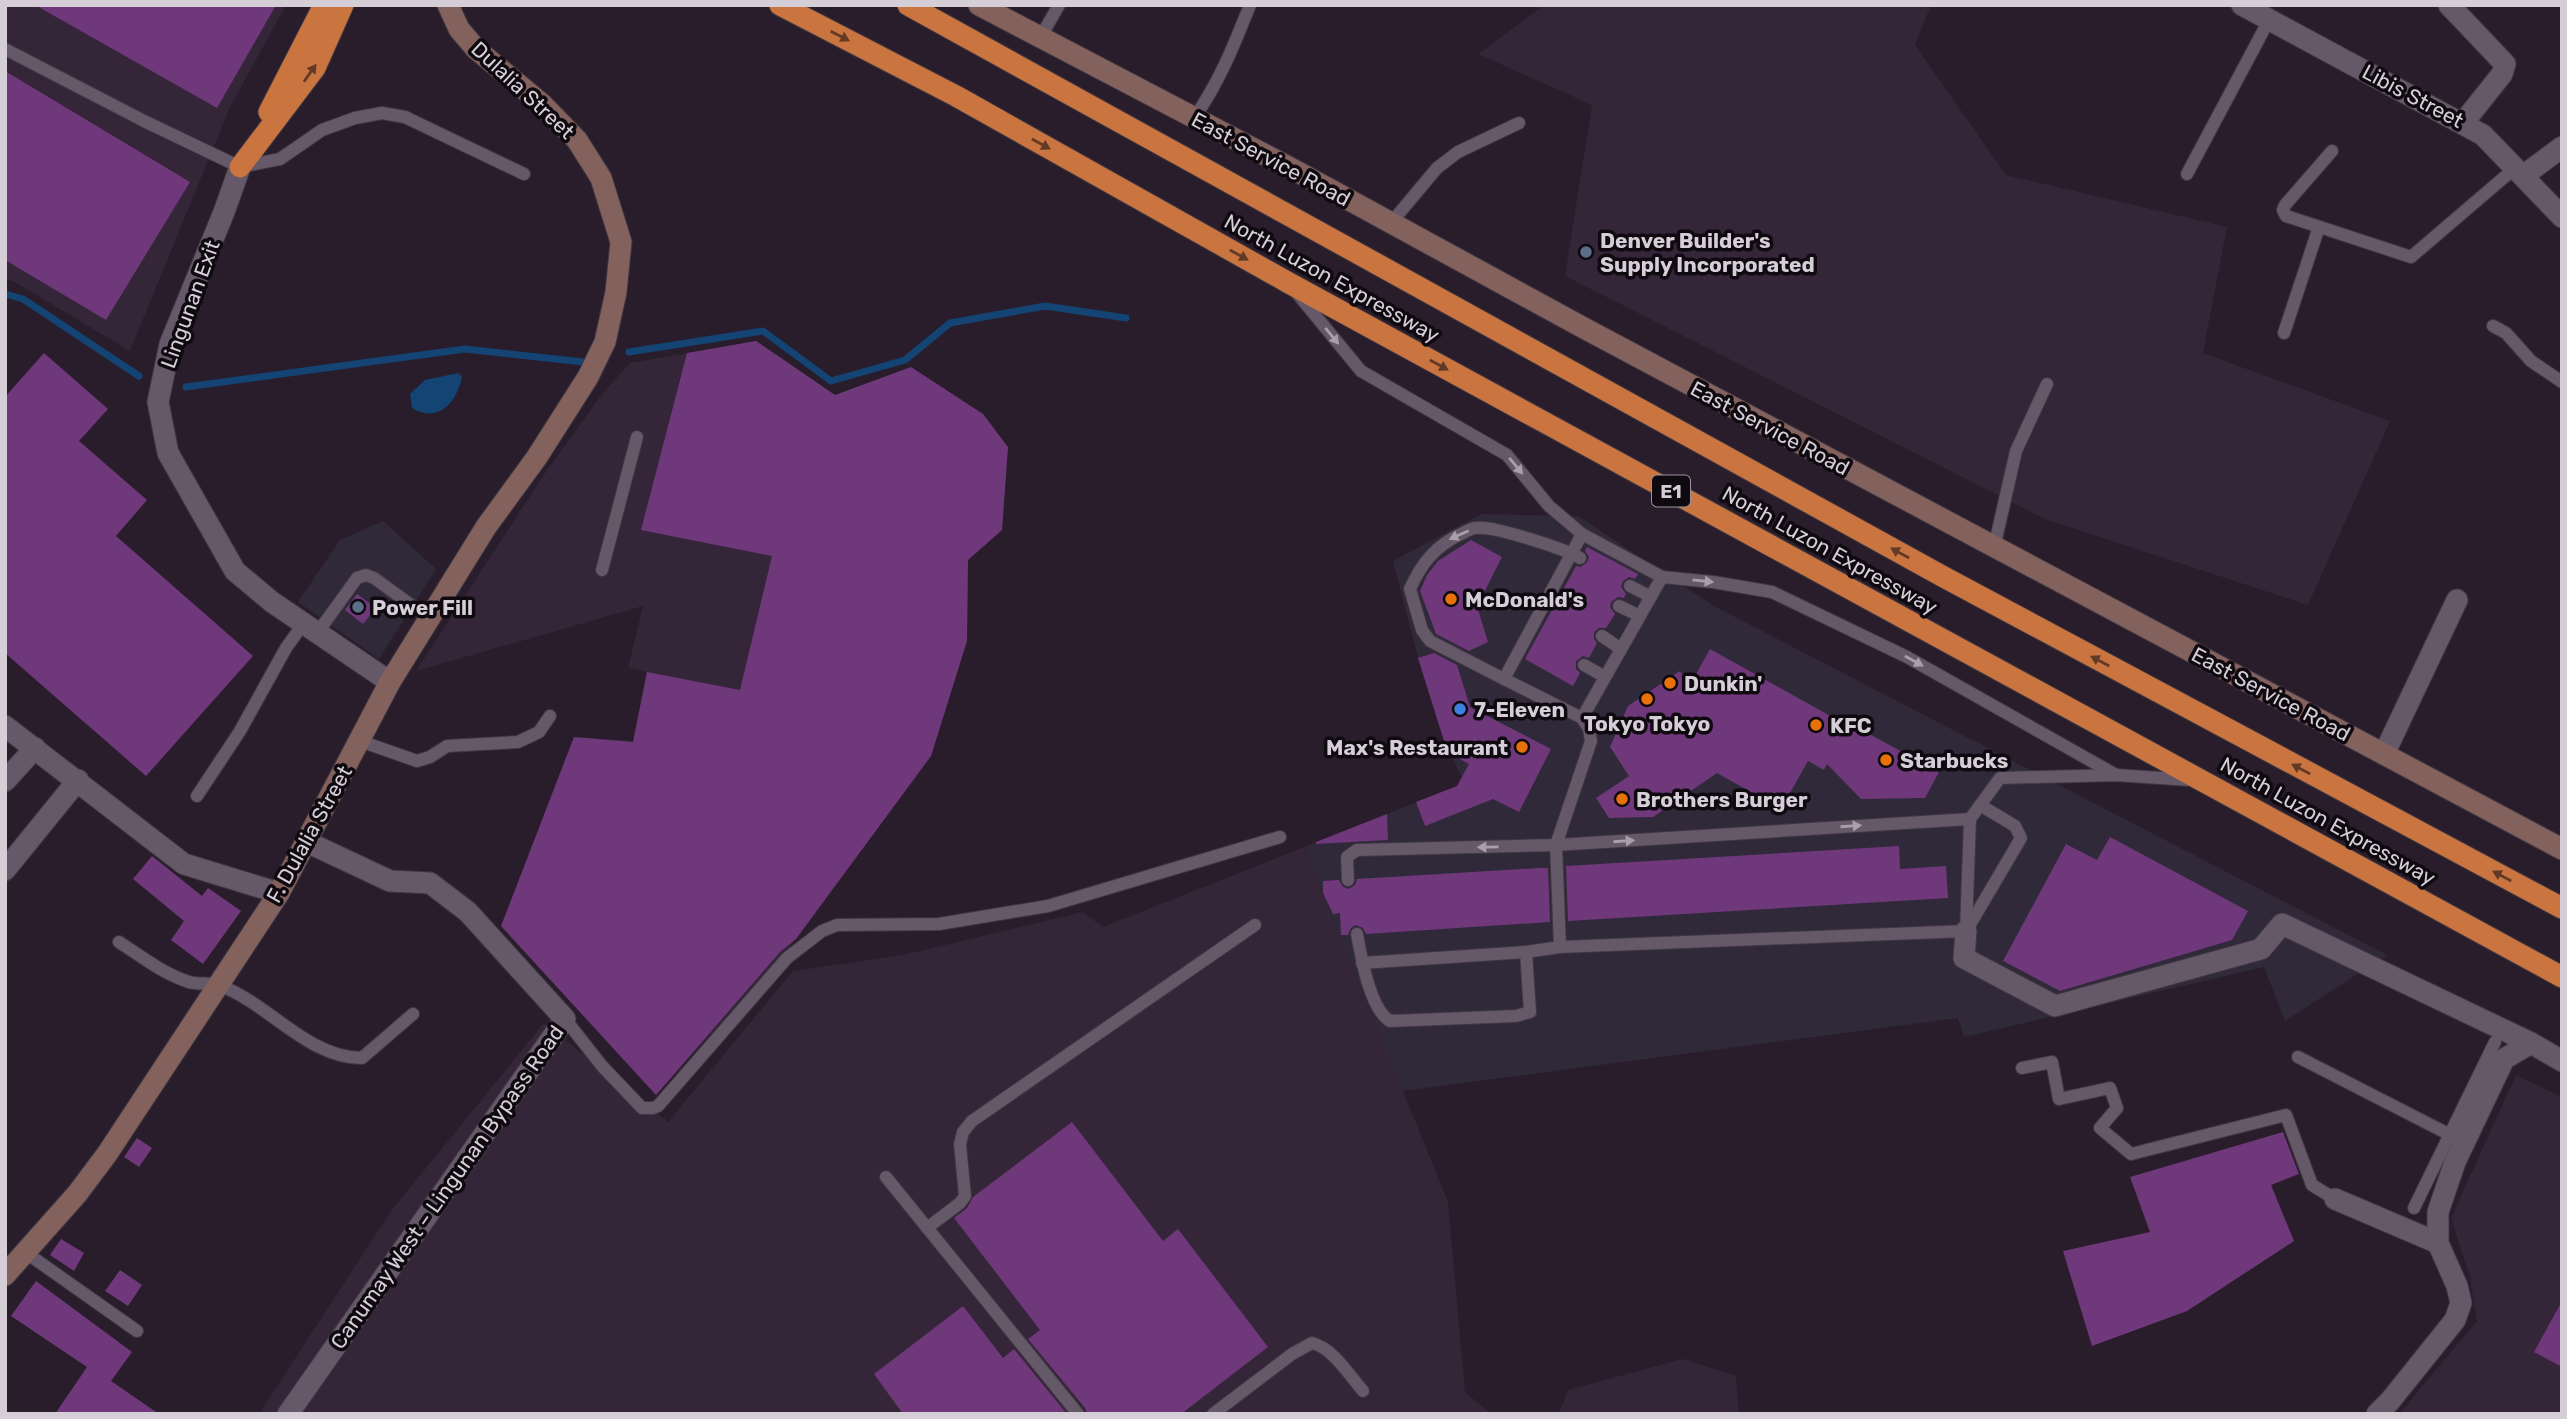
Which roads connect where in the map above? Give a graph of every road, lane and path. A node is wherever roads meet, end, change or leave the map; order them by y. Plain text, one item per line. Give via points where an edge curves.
1 (324, 5) edge
2 (343, 5) edge
3 (448, 5) edge
4 (780, 5) edge
5 (908, 5) edge
6 (979, 5) edge
7 (1059, 5) edge
8 (1250, 5) edge
9 (2242, 5) edge
10 (2449, 5) edge
11 (2269, 20) junction
12 (1040, 38) junction
13 (5, 48) edge
14 (1194, 118) junction
15 (1519, 122) dead end
16 (2463, 123) junction
17 (2562, 147) edge
18 (2332, 151) dead end
19 (240, 167) junction
20 (2519, 172) junction
21 (524, 174) dead end
22 (2187, 174) dead end
23 (2562, 217) edge
24 (1391, 223) junction
25 (2319, 227) junction
26 (1289, 283) junction
27 (2493, 326) dead end
28 (2284, 332) dead end
29 (588, 377) joint
30 (2562, 382) edge
31 (2047, 384) dead end
32 (637, 437) dead end
33 (1582, 534) junction
34 (1994, 548) junction
35 (1576, 556) junction
36 (602, 570) dead end
37 (1662, 577) junction
38 (1630, 586) dead end
39 (1651, 597) junction
40 (2458, 600) dead end
41 (1619, 606) dead end
42 (1640, 616) junction
43 (429, 618) junction
44 (311, 627) junction
45 (1602, 636) dead end
46 (1622, 649) junction
47 (1584, 665) dead end
48 (1605, 677) junction
49 (1504, 679) junction
50 (390, 682) junction
51 (550, 716) dead end
52 (1582, 718) junction
53 (5, 726) edge
54 (359, 741) junction
55 (35, 748) junction
56 (2385, 754) junction
57 (2116, 775) junction
58 (78, 780) junction
59 (2201, 780) junction
60 (5, 781) edge
61 (198, 796) dead end
62 (1980, 805) junction
63 (1970, 819) junction
64 (1280, 837) dead end
65 (307, 842) junction
66 (1556, 845) junction
67 (2562, 849) edge
68 (5, 870) edge
69 (1348, 880) dead end
70 (279, 893) junction
71 (2562, 908) edge
72 (1255, 925) dead end
73 (1966, 931) junction
74 (1357, 934) dead end
75 (119, 942) dead end
76 (1560, 947) junction
77 (1526, 951) junction
78 (1362, 963) junction
79 (2562, 977) edge
80 (219, 985) junction
81 (413, 1014) dead end
82 (565, 1019) junction
83 (2495, 1042) dead end
84 (2531, 1043) junction
85 (2298, 1057) dead end
86 (2562, 1061) edge
87 (2022, 1068) dead end
88 (2456, 1138) junction
89 (886, 1177) dead end
90 (2335, 1199) joint
91 (2413, 1208) dead end
92 (927, 1228) junction
93 (2438, 1243) junction
94 (25, 1252) junction
95 (5, 1275) edge
96 (137, 1331) dead end
97 (1363, 1391) dead end
98 (288, 1414) edge
99 (1078, 1414) edge
100 (1213, 1414) edge
101 (2377, 1414) edge

1 - 19 highway
19 -> 2 highway via 315,68
3 - 29 street, Dulalia Street via 459,29 476,49 577,140 601,178 621,242 605,342
4 -> 26 highway, North Luzon Expressway / E1 via 956,96
71 -> 5 highway, North Luzon Expressway via 1942,576
6 - 12 street, East Service Road
7 - 12 lane
8 - 14 lane via 1212,93
9 - 11 street, Libis Street
10 - 16 street via 2505,64 2502,75
11 - 16 street, Libis Street
11 - 22 lane
12 - 14 street, East Service Road
13 - 19 lane
14 - 24 street, East Service Road
15 - 24 lane via 1437,167
16 - 20 street, Libis Street via 2483,135
17 - 20 street
18 - 25 lane via 2283,210 2286,216
19 - 21 lane via 280,159 322,130 382,113 405,117
19 - 44 street, Lingunan Exit via 170,344 158,402 168,453 235,571
20 - 23 street, Libis Street
20 - 25 lane via 2411,257
24 - 34 street, East Service Road
25 - 28 lane
26 -> 33 lane via 1361,371 1507,455 1549,506
26 -> 59 highway, North Luzon Expressway / E1
27 - 30 lane via 2506,332 2531,361
29 - 43 street, F. Dulalia Street
31 - 34 lane via 2017,451
32 - 36 lane
33 - 35 lane
33 - 37 lane
34 - 56 street, East Service Road
35 - 49 lane
35 -> 49 lane via 1477,527 1449,540 1426,558 1417,572 1410,589 1422,631 1430,641
37 - 39 lane
37 -> 57 lane via 1772,592 1907,657
38 - 39 lane
39 - 42 lane
40 - 56 street
41 - 42 lane
42 - 46 lane
43 - 44 lane via 366,575 357,578
43 - 50 street, F. Dulalia Street
44 - 50 street, Lingunan Exit
44 - 61 lane via 286,648
45 - 46 lane
46 - 48 lane
47 - 48 lane
48 - 52 lane
49 - 52 lane
50 - 54 street, F. Dulalia Street
51 - 54 lane via 539,732 518,742 447,746 417,761
52 - 66 lane via 1591,741
53 - 55 street
54 - 65 street, F. Dulalia Street
55 - 58 street
55 - 60 street
56 - 67 street, East Service Road
57 - 59 lane
57 - 62 lane via 2000,778
58 - 68 street
58 - 70 street via 184,864
59 - 79 highway, North Luzon Expressway / E1
62 - 63 lane
62 - 73 lane via 2015,826 2021,838
66 -> 63 lane
63 - 73 lane
64 - 82 lane via 1048,906 939,924 830,928 787,958 653,1108 642,1108
65 - 70 street, F. Dulalia Street
65 - 82 street, Canumay West – Lingunan Bypass Road via 390,881 430,883 468,912
66 -> 69 lane via 1357,850 1347,858
66 - 76 lane
70 - 80 street, F. Dulalia Street
72 - 92 lane via 972,1121 960,1144 965,1196
73 - 76 lane
73 - 84 street via 1964,958 2055,1006 2261,949 2282,923
74 - 78 lane
75 - 80 lane via 191,983
76 - 77 lane
77 - 78 lane
77 - 78 lane via 1531,1012 1516,1016 1388,1021
80 - 81 lane via 343,1058 362,1058
80 - 94 street, F. Dulalia Street via 107,1154
82 - 98 street, Canumay West – Lingunan Bypass Road
83 - 88 lane
84 - 86 street
84 - 88 street via 2504,1059
85 - 88 lane
87 - 90 lane via 2052,1062 2059,1099 2110,1088 2117,1108 2100,1128 2131,1154 2286,1115 2312,1185
88 - 91 lane
88 - 93 street via 2455,1162 2438,1212
89 - 92 lane
90 - 93 street
92 - 99 lane
93 - 101 street via 2461,1303 2455,1320
94 - 95 street, F. Dulalia Street
94 - 96 lane
97 - 100 lane via 1328,1352 1312,1343

